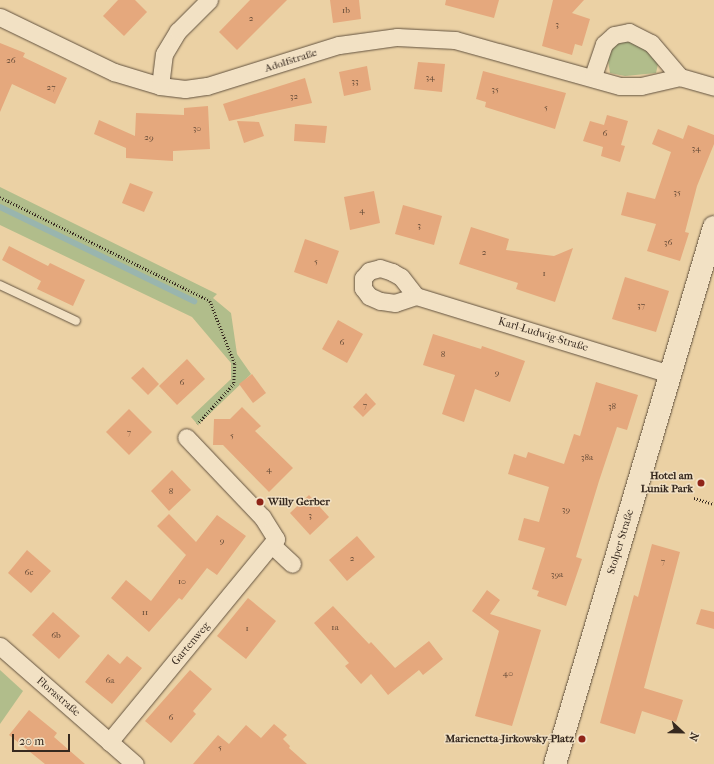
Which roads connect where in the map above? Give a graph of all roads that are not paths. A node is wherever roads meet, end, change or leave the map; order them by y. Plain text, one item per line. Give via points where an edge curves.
1 (209, 0) edge
2 (0, 17) edge
3 (593, 76) junction
4 (680, 77) junction
5 (160, 86) junction
6 (714, 87) edge
7 (714, 227) edge
8 (0, 285) edge
9 (416, 296) dead end
10 (76, 321) dead end
11 (670, 374) junction
12 (186, 437) road end
13 (273, 546) junction
14 (292, 564) dead end
15 (0, 646) edge
16 (109, 742) junction
17 (135, 764) edge
18 (555, 764) edge

1 - 5 street via 178,31 164,54
2 - 5 street, Adolfstraße via 114,72
3 - 4 street, Adolfstraße via 620,86 634,86
3 - 4 street via 604,44 614,34 629,32 650,43
3 - 5 street, Adolfstraße via 455,40 397,37 339,45 207,86 185,89
4 - 6 street
7 - 11 main road, Stolper Straße
8 - 10 lane
9 - 11 street, Karl-Ludwig-Straße
11 - 18 main road, Stolper Straße
12 - 13 street via 272,530 276,539
13 - 14 street
13 - 16 street, Gartenweg
15 - 16 street, Florastraße
16 - 17 street, Florastraße

